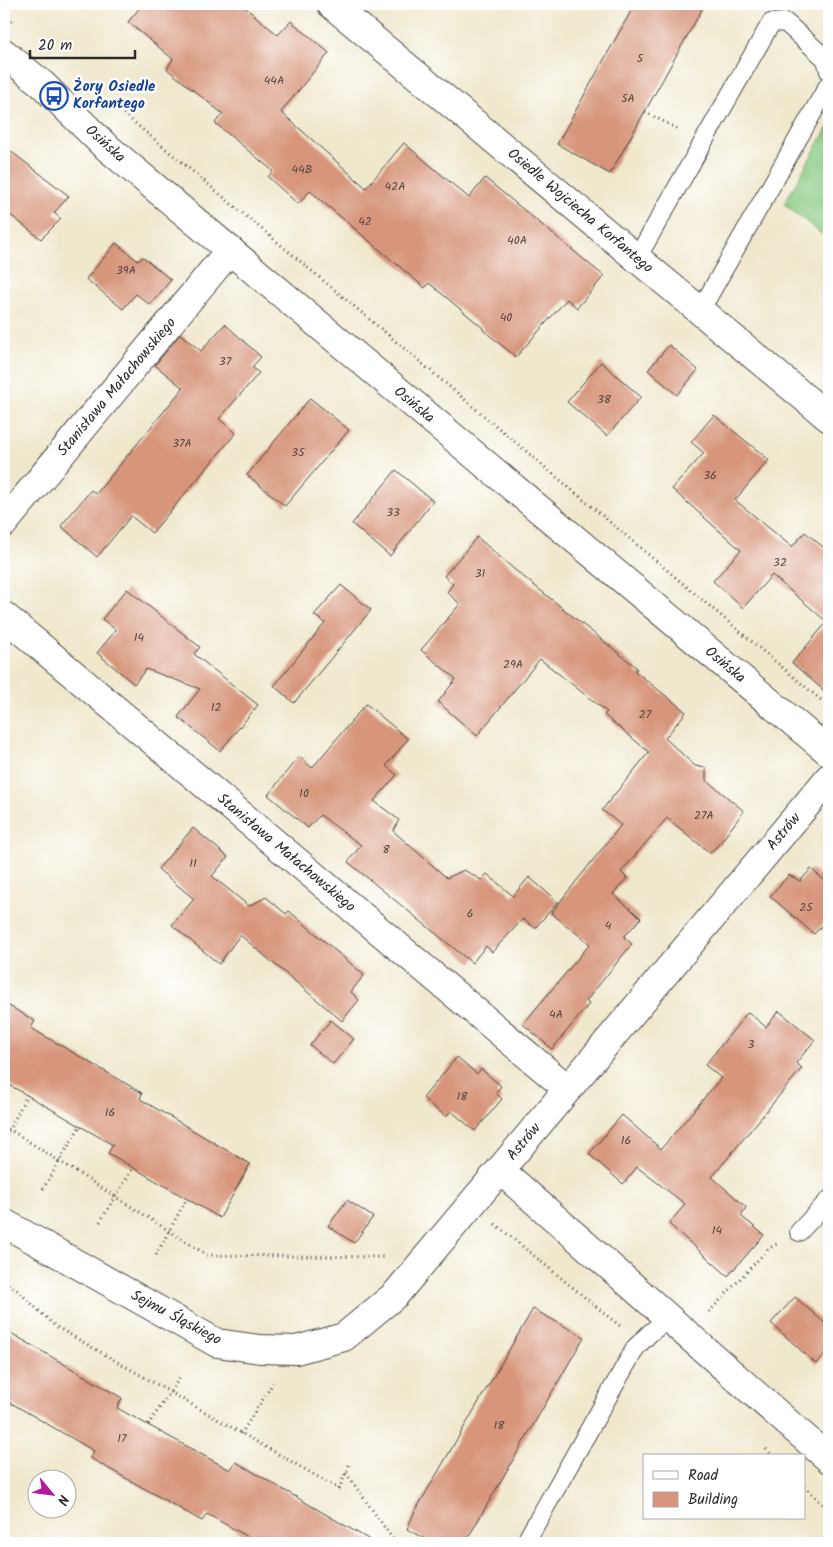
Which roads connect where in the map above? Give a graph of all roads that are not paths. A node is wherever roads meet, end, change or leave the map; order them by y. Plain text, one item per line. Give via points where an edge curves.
1 (331, 4) edge
2 (4, 52) edge
3 (829, 70) edge
4 (829, 84) edge
5 (230, 250) junction
6 (637, 258) junction
7 (700, 311) junction
8 (829, 418) edge
9 (4, 523) edge
10 (4, 616) edge
11 (829, 752) edge
12 (829, 778) edge
13 (568, 1090) junction
14 (500, 1170) junction
15 (829, 1200) edge
16 (4, 1223) edge
17 (799, 1232) road end
18 (679, 1326) junction
19 (829, 1459) edge
20 (525, 1543) edge

1 - 6 street, Osiedle Wojciecha Korfantego
2 - 5 street, Osińska via 103,144
3 - 6 lane via 826,60 785,22 771,23
4 - 7 lane
5 - 9 street, Stanisława Małachowskiego
5 - 11 street, Osińska
6 - 7 street, Osiedle Wojciecha Korfantego
7 - 8 street, Osiedle Wojciecha Korfantego
10 - 13 street, Stanisława Małachowskiego
12 - 13 street, Astrów
13 - 14 street, Astrów
14 - 16 street, Sejmu Śląskiego via 395,1295 344,1337 296,1350 217,1343
14 - 18 street, Astrów
15 - 17 lane
18 - 19 street, Astrów
18 - 20 lane via 650,1333 636,1347

